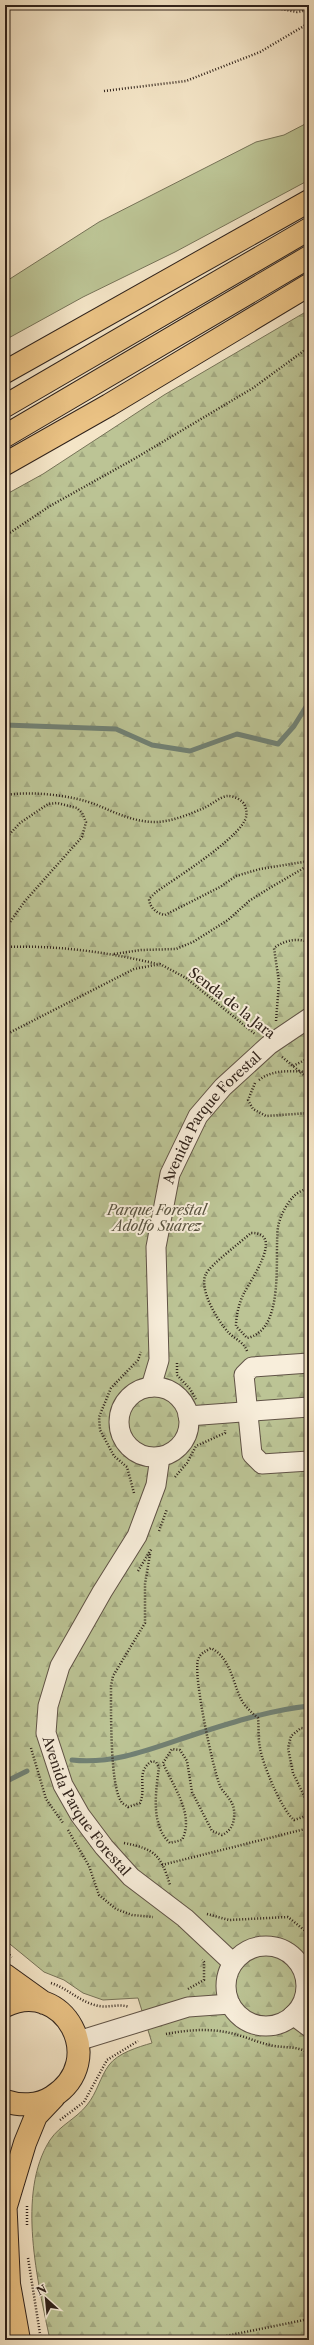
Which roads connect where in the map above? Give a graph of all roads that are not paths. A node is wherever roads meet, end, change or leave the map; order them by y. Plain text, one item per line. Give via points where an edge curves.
1 (309, 201) edge
2 (309, 229) edge
3 (309, 257) edge
4 (309, 285) edge
5 (5, 372) edge
6 (109, 405) junction
7 (5, 406) edge
8 (5, 436) edge
9 (5, 464) edge
10 (5, 474) edge
11 (309, 1018) edge
12 (309, 1363) edge
13 (151, 1387) junction
14 (309, 1407) edge
15 (248, 1412) junction
16 (188, 1416) junction
17 (160, 1457) junction
18 (309, 1462) edge
19 (233, 1963) junction
20 (5, 1975) edge
21 (47, 2004) junction
22 (230, 2004) junction
23 (5, 2006) edge
24 (293, 2015) junction
25 (309, 2027) edge
26 (78, 2041) junction
27 (57, 2094) junction
28 (5, 2101) edge
29 (5, 2195) edge
30 (6, 2206) edge
31 (18, 2340) edge

1 - 5 main road
2 - 7 main road
3 - 8 main road
4 - 6 main road
6 - 9 main road
6 - 10 main road
11 - 13 street, Avenida Parque Forestal via 243,1067 198,1116 170,1174 156,1247 159,1360
12 - 15 street via 252,1367 244,1375
13 - 16 street via 175,1394 184,1404
13 - 17 street via 134,1393 122,1407 118,1424 122,1440 134,1452 146,1457
14 - 15 street
15 - 16 street
15 - 18 street via 252,1454 262,1464
16 - 17 street via 188,1429 182,1442 173,1452
17 - 19 street, Avenida Parque Forestal via 156,1486 137,1536 60,1666 48,1706 46,1733 62,1785 104,1847 131,1877 185,1918
19 - 22 street via 226,1983
19 - 24 street via 242,1954 258,1947 276,1947 288,1952 303,1970 306,1982 303,2000
20 - 21 main road
21 - 23 main road via 26,2001
21 - 26 main road via 70,2022
22 - 24 street via 242,2018 259,2025 271,2026
22 - 26 street via 188,2007
24 - 25 street
26 - 27 main road via 76,2071 64,2089
27 - 28 main road via 37,2104 17,2105
27 - 30 main road via 36,2116 25,2142
29 - 30 main road
30 - 31 main road via 9,2284

